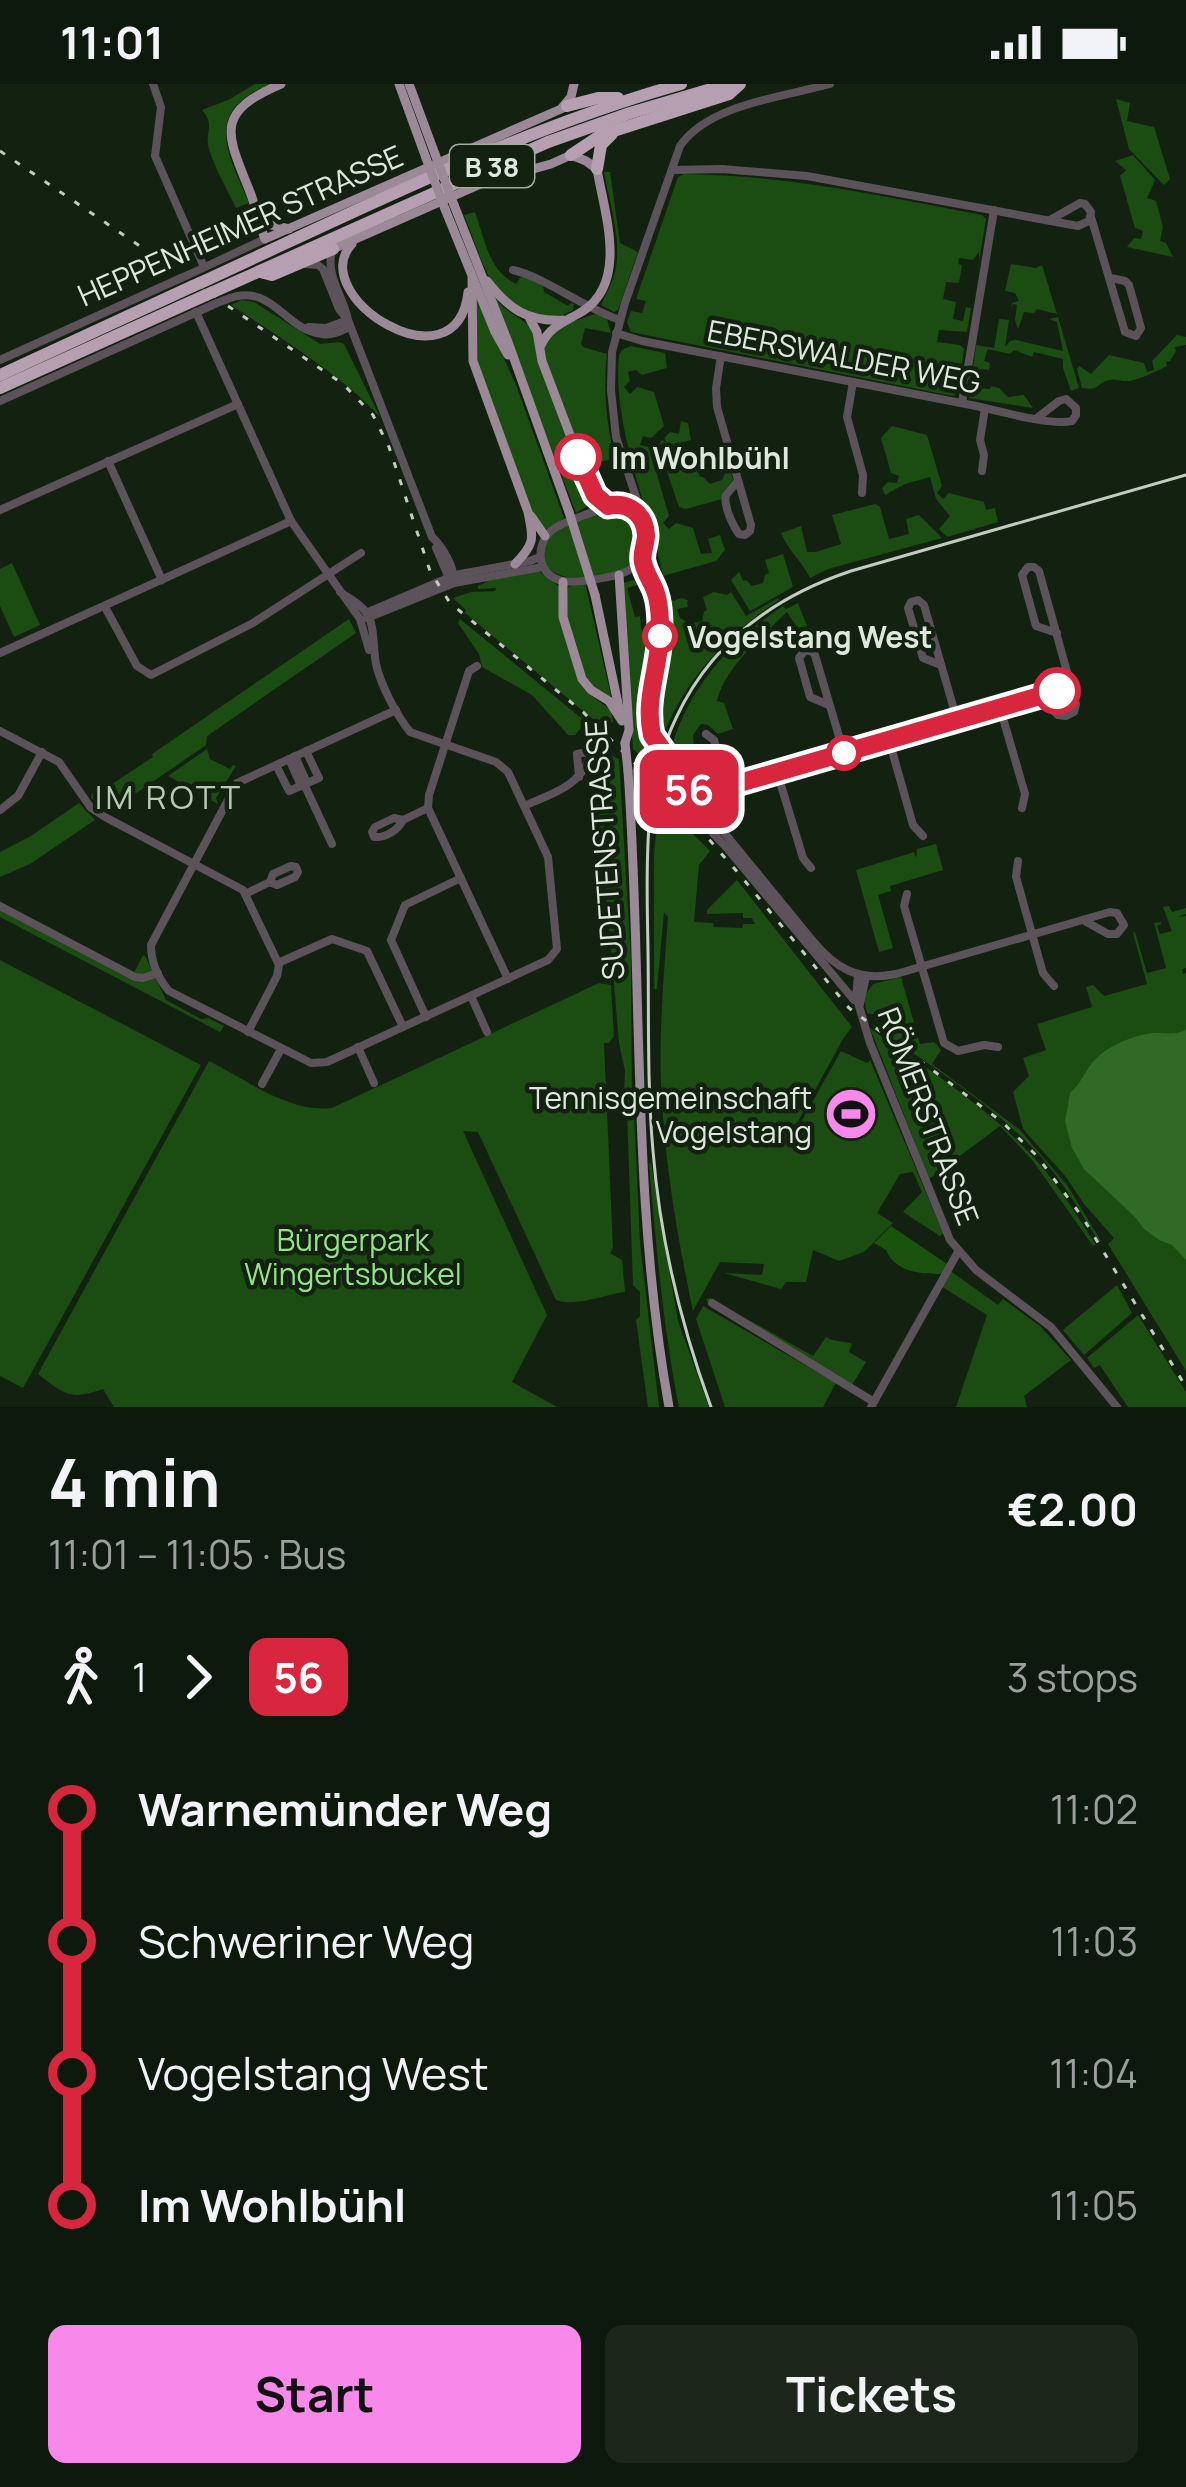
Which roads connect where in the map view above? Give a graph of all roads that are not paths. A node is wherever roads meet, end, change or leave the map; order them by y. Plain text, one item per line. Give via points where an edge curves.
1 (153, 84) edge
2 (281, 84) edge
3 (399, 84) edge
4 (409, 84) edge
5 (577, 84) edge
6 (681, 84) edge
7 (728, 84) edge
8 (740, 84) edge
9 (830, 84) edge
10 (598, 98) junction
11 (625, 100) junction
12 (567, 106) junction
13 (619, 129) junction
14 (571, 155) junction
15 (430, 156) junction
16 (673, 165) junction
17 (596, 170) junction
18 (255, 205) junction
19 (994, 210) junction
20 (1091, 217) junction
21 (1050, 220) junction
22 (268, 224) junction
23 (1082, 226) junction
24 (289, 229) junction
25 (1096, 234) junction
26 (268, 238) junction
27 (356, 240) junction
28 (333, 249) junction
29 (257, 260) junction
30 (297, 264) junction
31 (204, 268) junction
32 (513, 270) dead end
33 (476, 275) junction
34 (1111, 278) junction
35 (203, 289) junction
36 (589, 307) junction
37 (196, 312) junction
38 (530, 319) junction
39 (563, 320) junction
40 (620, 320) junction
41 (349, 324) junction
42 (615, 337) junction
43 (541, 345) junction
44 (721, 356) junction
45 (0, 360) edge
46 (0, 375) edge
47 (853, 382) junction
48 (0, 388) edge
49 (0, 401) edge
50 (962, 403) junction
51 (238, 404) junction
52 (985, 408) junction
53 (1037, 418) junction
54 (108, 461) junction
55 (982, 471) dead end
56 (630, 482) junction
57 (737, 482) junction
58 (862, 493) dead end
59 (612, 504) junction
60 (0, 510) edge
61 (527, 512) junction
62 (639, 515) junction
63 (291, 521) junction
64 (545, 536) junction
65 (432, 540) junction
66 (361, 553) dead end
67 (542, 562) junction
68 (636, 562) junction
69 (515, 564) junction
70 (646, 574) junction
71 (326, 575) junction
72 (619, 575) junction
73 (452, 579) junction
74 (162, 581) junction
75 (435, 582) junction
76 (563, 582) junction
77 (105, 607) junction
78 (365, 616) junction
79 (1057, 633) junction
80 (0, 653) edge
81 (941, 665) junction
82 (477, 666) dead end
83 (1071, 687) junction
84 (1039, 697) junction
85 (830, 705) junction
86 (1000, 708) junction
87 (396, 710) junction
88 (957, 720) junction
89 (622, 721) junction
90 (0, 731) edge
91 (706, 734) dead end
92 (889, 740) junction
93 (625, 743) junction
94 (445, 746) junction
95 (306, 751) junction
96 (42, 752) junction
97 (844, 753) junction
98 (292, 758) junction
99 (276, 764) junction
100 (778, 772) junction
101 (579, 778) dead end
102 (304, 784) junction
103 (727, 786) junction
104 (695, 796) junction
105 (524, 806) junction
106 (428, 808) junction
107 (1022, 808) dead end
108 (0, 810) edge
109 (403, 820) dead end
110 (923, 836) dead end
111 (332, 844) dead end
112 (1018, 861) dead end
113 (194, 863) junction
114 (812, 868) dead end
115 (461, 878) junction
116 (270, 882) dead end
117 (245, 894) junction
118 (907, 894) dead end
119 (0, 906) edge
120 (1083, 920) junction
121 (1032, 935) junction
122 (278, 963) junction
123 (921, 967) junction
124 (158, 973) junction
125 (862, 977) junction
126 (508, 979) junction
127 (1054, 986) dead end
128 (471, 996) junction
129 (859, 1006) junction
130 (426, 1017) junction
131 (403, 1027) junction
132 (487, 1031) dead end
133 (248, 1032) junction
134 (358, 1047) junction
135 (998, 1047) dead end
136 (281, 1049) junction
137 (374, 1083) dead end
138 (262, 1084) dead end
139 (958, 1252) junction
140 (712, 1303) dead end
141 (873, 1405) edge
142 (669, 1407) edge
143 (1118, 1407) edge

1 - 31 street via 160,107 155,156
2 - 18 main road via 247,101 230,130
3 - 15 main road
4 - 15 main road
5 - 10 highway
5 - 12 main road
6 - 11 highway, B 38
7 - 29 highway, B 38 via 548,142
8 - 13 highway
9 - 16 street via 709,119 688,135
10 - 11 highway
10 - 12 highway
11 - 29 highway, B 38
12 - 24 main road, HEPPENHEIMER STRASSE
13 - 14 highway
13 - 17 highway via 601,145
14 - 17 main road
14 - 27 main road via 483,182
15 - 33 main road, SUDETENSTRASSE, bridge
16 - 19 street via 807,176
16 - 40 street
17 - 36 main road via 610,258
18 - 22 main road
18 - 26 main road
19 - 21 street
19 - 50 street
20 - 21 street via 1080,203
20 - 23 street
20 - 25 street
21 - 23 street
22 - 24 main road
22 - 26 main road
23 - 25 street
24 - 26 main road, HEPPENHEIMER STRASSE
25 - 34 street
26 - 29 street, HEPPENHEIMER STRASSE
27 - 28 main road
27 - 33 main road via 342,267 353,296 404,332 430,336 455,324
28 - 30 highway
28 - 41 street via 328,265
29 - 30 highway via 272,275
29 - 31 street, HEPPENHEIMER STRASSE
29 - 35 highway, B 38
30 - 41 street via 322,269
31 - 35 street, HEPPENHEIMER STRASSE
32 - 36 street
33 - 38 main road
33 - 61 main road via 473,361
33 - 89 main road, SUDETENSTRASSE, bridge via 569,512
34 - 34 street via 1125,332 1136,336 1141,328 1129,285
35 - 37 street
35 - 41 street via 258,296 301,325
35 - 45 street, HEPPENHEIMER STRASSE
35 - 46 highway, B 38
35 - 48 highway, B 38
36 - 39 main road
36 - 40 street
37 - 49 street
37 - 51 street
38 - 39 main road
38 - 43 main road
39 - 43 main road
40 - 42 street
41 - 65 street
42 - 44 street, EBERSWALDER WEG
42 - 56 street via 615,423
43 - 59 main road via 589,485
44 - 47 street, EBERSWALDER WEG
44 - 57 street via 717,407
47 - 50 street, EBERSWALDER WEG
47 - 58 street via 847,417
50 - 52 street, EBERSWALDER WEG
51 - 54 street
51 - 63 street
52 - 53 street, EBERSWALDER WEG
52 - 55 street
53 - 53 street, EBERSWALDER WEG via 1065,423 1076,408 1066,399
54 - 60 street
54 - 74 street
56 - 59 street
56 - 62 street
57 - 57 street via 726,499 735,530 746,536 751,525
59 - 62 street
59 - 64 street
61 - 64 main road
61 - 69 main road via 531,545
62 - 68 street via 646,533
63 - 71 street
63 - 74 street
64 - 67 street
65 - 73 street
65 - 75 street
66 - 71 street
67 - 69 street
67 - 73 street
67 - 76 street
68 - 70 street
68 - 70 street
68 - 72 street
69 - 73 street
70 - 104 street via 660,631 652,735 657,753
71 - 77 street via 151,675 137,666
71 - 78 street
72 - 76 street
72 - 93 main road
73 - 75 street
73 - 78 street
74 - 77 street
75 - 78 street
76 - 89 main road via 563,617 582,679
77 - 80 street
78 - 87 street
79 - 79 street via 1039,572 1028,567 1022,575 1036,626
79 - 83 street
81 - 81 street via 924,605 911,602 923,658
81 - 88 street
82 - 94 street
83 - 84 street
83 - 84 street via 1076,704 1066,716
84 - 86 street
85 - 85 street via 814,652 805,650 810,697
85 - 97 street
86 - 88 street
86 - 107 street
87 - 94 street via 410,732
87 - 95 street
88 - 92 street
89 - 93 main road, SUDETENSTRASSE
90 - 96 street
91 - 103 street
92 - 97 street
92 - 110 street
93 - 142 main road, SUDETENSTRASSE, bridge via 644,1203
94 - 105 street via 503,766
94 - 106 street
95 - 98 street
95 - 102 street via 319,778
96 - 108 street via 16,799
96 - 113 street via 59,762 92,808
97 - 100 street
98 - 99 street
98 - 102 street
99 - 102 street via 289,791
99 - 113 street via 237,783
100 - 103 street
100 - 114 street via 802,858
101 - 105 street
102 - 111 street
103 - 104 street
104 - 125 street via 826,957
104 - 129 street via 691,810
105 - 126 street via 548,857 556,949
106 - 109 street
106 - 115 street
112 - 121 street
113 - 117 street
113 - 124 street via 151,945
115 - 126 street
115 - 130 street via 405,904 391,940
116 - 117 street
117 - 122 street
118 - 123 street
119 - 124 street via 136,977
120 - 120 street via 1108,934 1124,925 1110,912
120 - 121 street
121 - 123 street
121 - 127 street
122 - 131 street via 332,939 367,951
122 - 133 street
123 - 125 street
123 - 135 street via 944,1043 958,1051
124 - 133 street via 170,991
125 - 129 street, RÖMERSTRASSE
125 - 129 street
126 - 128 street
128 - 130 street
128 - 132 street
129 - 139 street, RÖMERSTRASSE
130 - 131 street
131 - 134 street
133 - 136 street
134 - 136 street via 316,1064
134 - 137 street
136 - 138 street
139 - 141 street
139 - 143 street, RÖMERSTRASSE via 1051,1327
140 - 141 street

